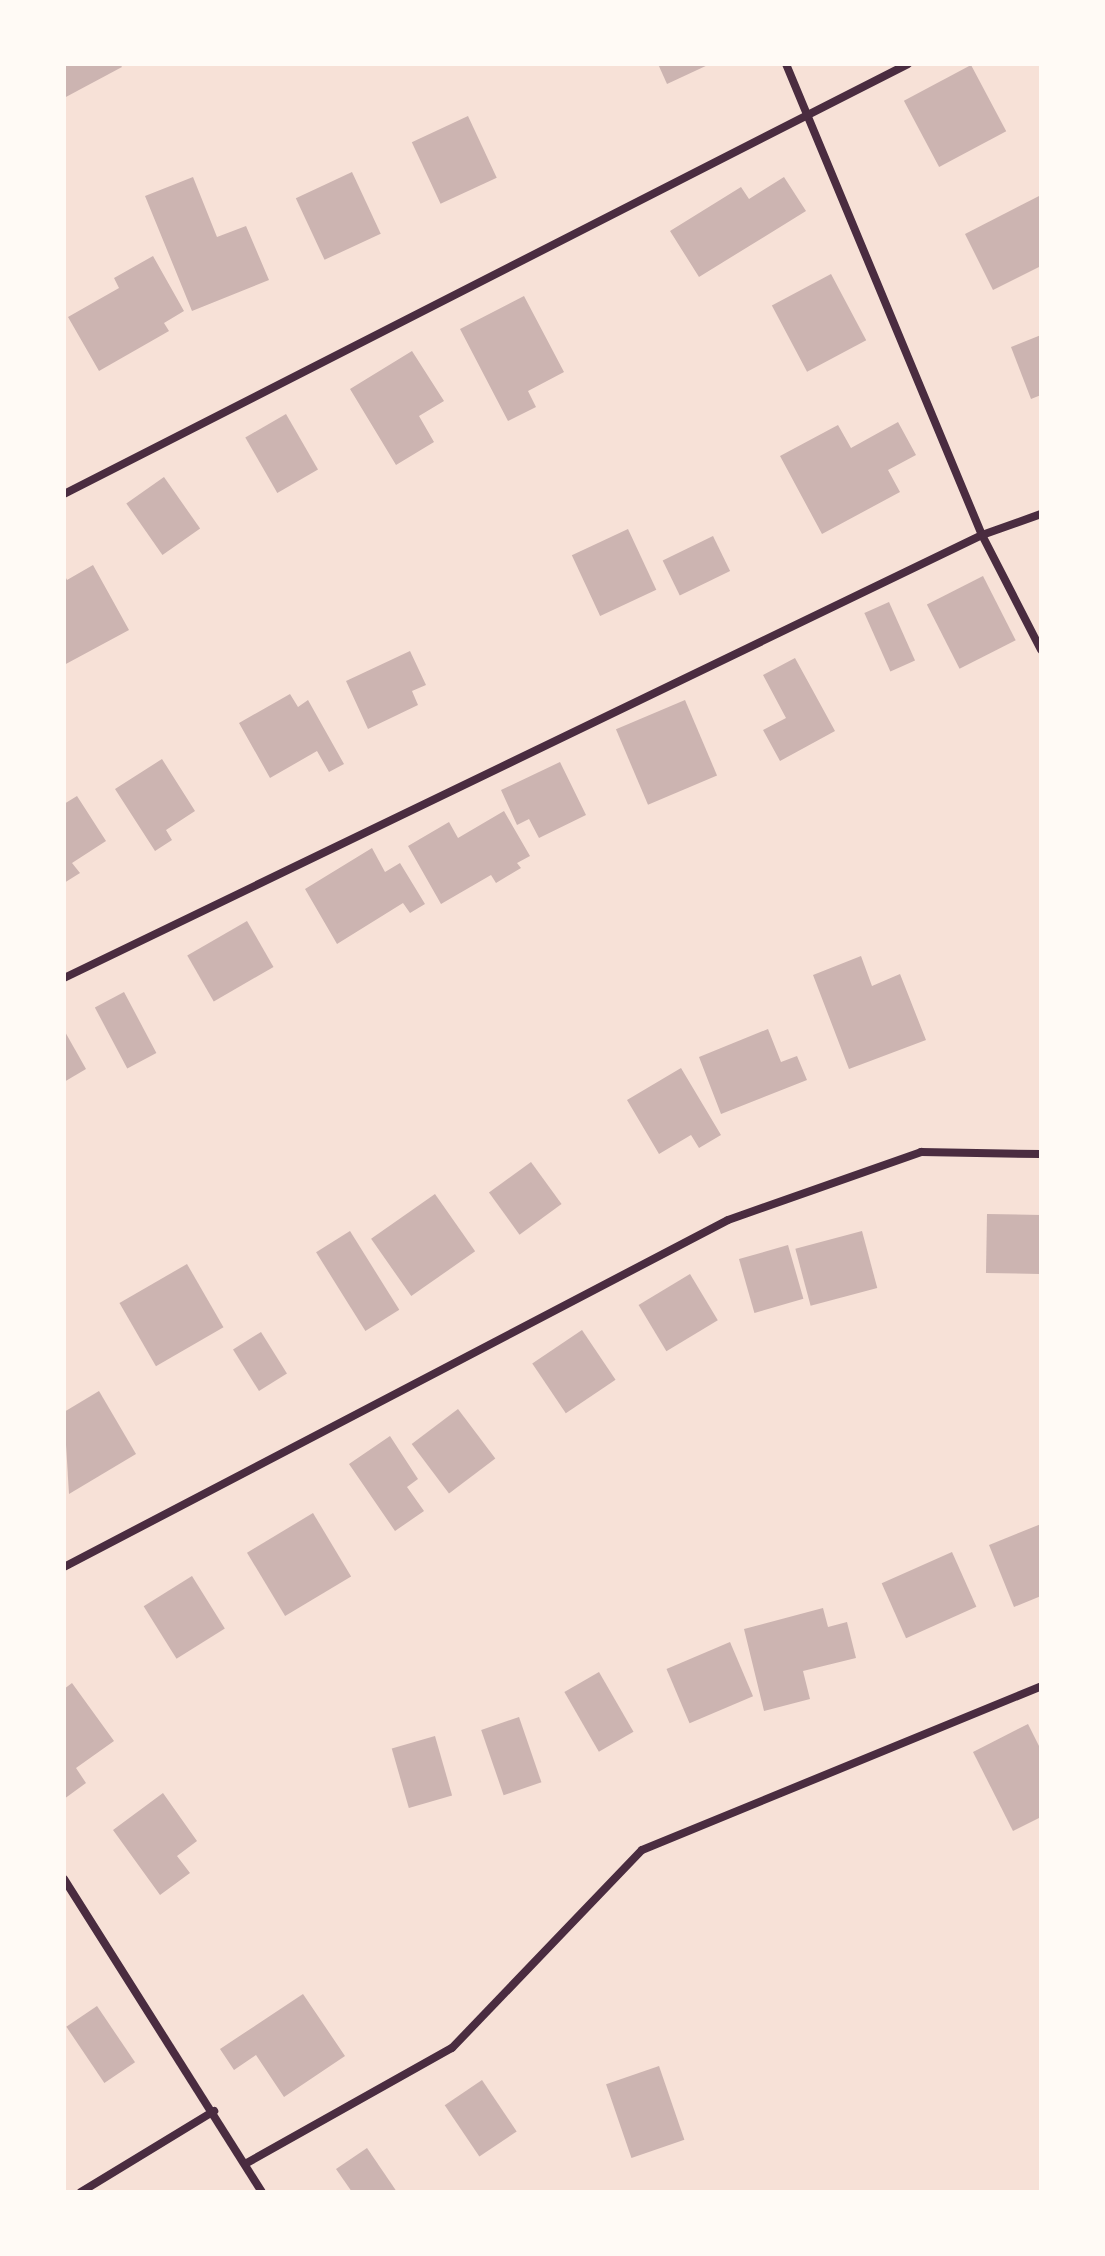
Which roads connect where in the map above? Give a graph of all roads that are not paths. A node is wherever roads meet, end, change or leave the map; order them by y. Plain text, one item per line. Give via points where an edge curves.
1 (786, 64) edge
2 (908, 64) edge
3 (805, 110) junction
4 (64, 494) edge
5 (1041, 514) edge
6 (982, 535) junction
7 (1041, 650) edge
8 (64, 978) edge
9 (1041, 1154) edge
10 (64, 1567) edge
11 (1041, 1686) edge
12 (64, 1879) edge
13 (214, 2111) junction
14 (245, 2164) junction
15 (81, 2192) edge
16 (262, 2192) edge

1 - 3 street
2 - 3 street
3 - 4 street
3 - 6 street
5 - 6 street
6 - 7 street
6 - 8 street
9 - 10 street via 921,1152 728,1220
11 - 14 street via 642,1850 452,2048
12 - 13 street
13 - 14 street
13 - 15 street
14 - 16 street

